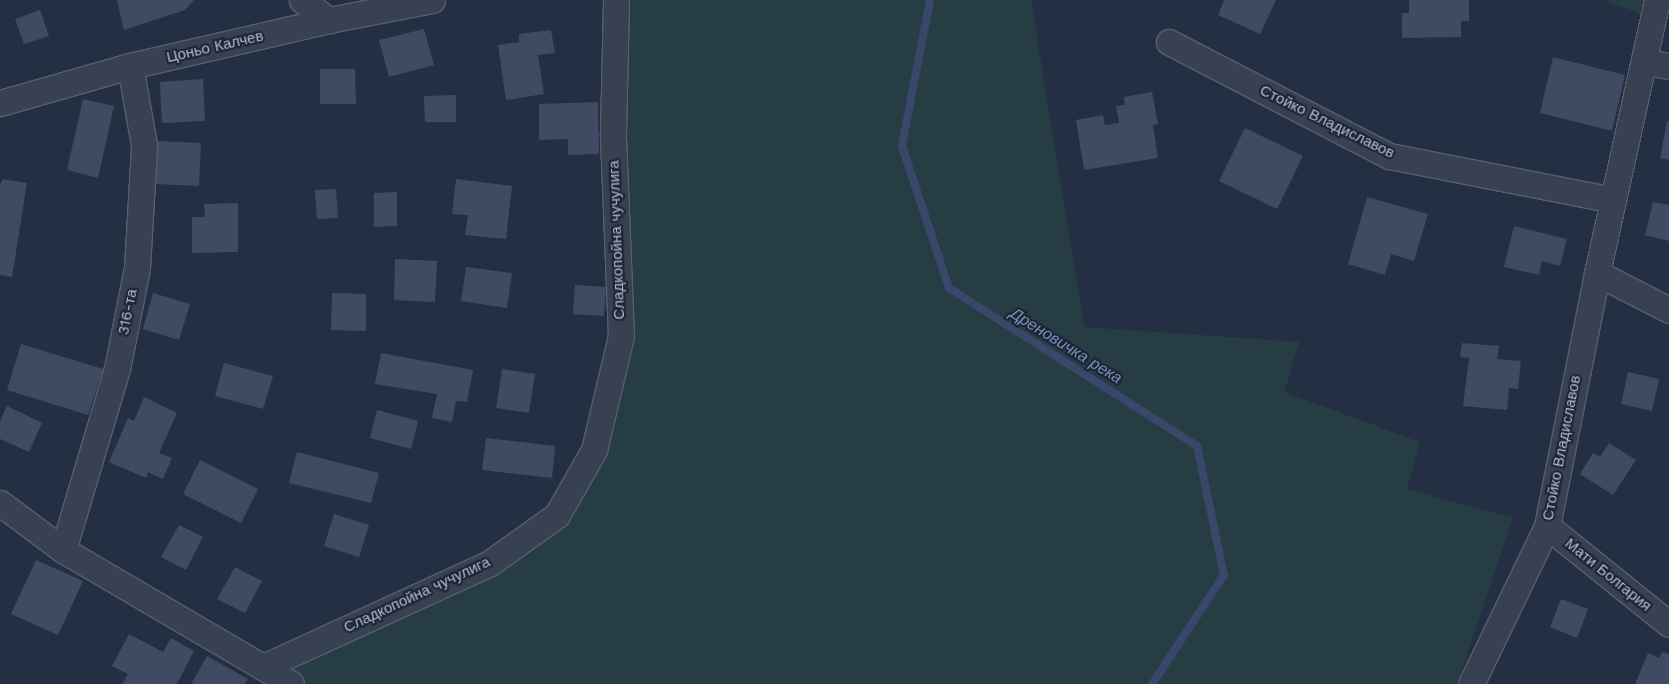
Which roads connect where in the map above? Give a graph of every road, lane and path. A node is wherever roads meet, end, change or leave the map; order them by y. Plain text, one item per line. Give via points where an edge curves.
1 (302, 0) edge
2 (432, 0) edge
3 (616, 0) edge
4 (1658, 0) edge
5 (333, 10) edge
6 (1168, 42) dead end
7 (1644, 62) junction
8 (130, 66) junction
9 (1669, 66) edge
10 (0, 103) edge
11 (1613, 200) junction
12 (1597, 273) junction
13 (1669, 310) edge
14 (0, 503) edge
15 (1547, 526) junction
16 (63, 550) junction
17 (1669, 624) edge
18 (263, 667) junction
19 (290, 684) edge
20 (1471, 684) edge

1 - 5 street
2 - 5 street, Цоньо Калчев
3 - 18 street, Сладкопойна чучулига via 613,132 620,336 594,450 557,515 490,562
4 - 7 street, Стойко Владиславов
5 - 8 street, Цоньо Калчев
6 - 11 street, Стойко Владиславов via 1390,156
7 - 9 street
7 - 11 street, Стойко Владиславов
8 - 10 street, Цоньо Калчев
8 - 16 street, 316-та via 144,145 137,268 117,369
11 - 12 street, Стойко Владиславов
12 - 13 street
12 - 15 street, Стойко Владиславов
14 - 16 street
15 - 17 street, Мати Болгария
15 - 20 street, Стойко Владиславов
16 - 18 street
18 - 19 street

